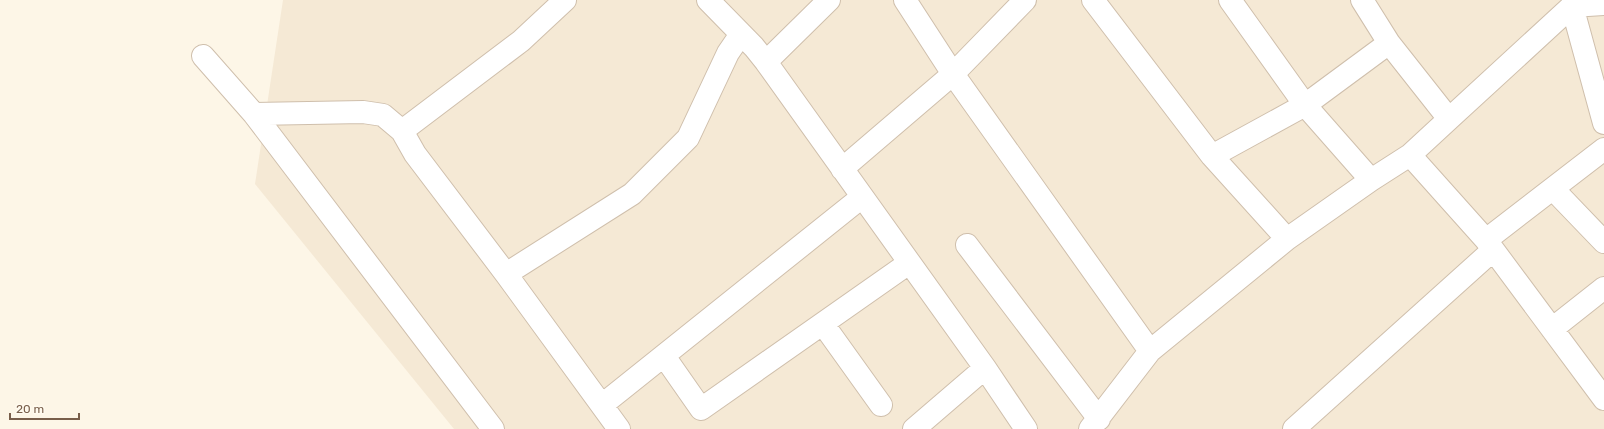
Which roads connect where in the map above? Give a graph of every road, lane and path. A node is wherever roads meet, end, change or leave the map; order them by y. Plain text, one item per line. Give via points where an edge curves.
1 (565, 0) edge
2 (708, 0) edge
3 (829, 0) edge
4 (905, 0) edge
5 (1026, 0) edge
6 (1093, 0) edge
7 (1230, 0) edge
8 (1362, 0) edge
9 (1604, 4) edge
10 (1572, 6) junction
11 (742, 34) junction
12 (1389, 42) junction
13 (203, 56) dead end
14 (766, 62) junction
15 (953, 74) junction
16 (1305, 105) junction
17 (254, 114) junction
18 (1449, 119) junction
19 (1604, 123) edge
20 (402, 131) junction
21 (1604, 149) edge
22 (1410, 155) junction
23 (1212, 156) junction
24 (842, 170) junction
25 (1371, 180) junction
26 (1552, 189) junction
27 (862, 197) junction
28 (1287, 239) junction
29 (1604, 242) edge
30 (967, 245) dead end
31 (1490, 245) junction
32 (909, 263) junction
33 (506, 274) junction
34 (1604, 288) edge
35 (823, 324) junction
36 (1552, 329) junction
37 (1150, 351) junction
38 (664, 356) junction
39 (985, 368) junction
40 (1604, 399) edge
41 (602, 405) junction
42 (881, 405) dead end
43 (1094, 424) edge
44 (493, 429) edge
45 (619, 429) edge
46 (914, 429) edge
47 (1026, 429) edge
48 (1294, 429) edge

1 - 20 street via 521,41
2 - 11 street
3 - 14 street
4 - 15 street
5 - 15 street
6 - 23 street
7 - 16 street
8 - 12 street
9 - 10 street
10 - 18 street
10 - 19 street
11 - 14 street
11 - 33 street via 728,54 688,138 632,194
12 - 16 street
12 - 18 street
13 - 17 street
14 - 24 street
15 - 24 street
15 - 37 street
16 - 23 street
16 - 25 street
17 - 20 street via 363,112 382,115
17 - 44 street
18 - 22 street
20 - 33 street via 415,154
21 - 26 street
22 - 25 street
22 - 31 street
23 - 28 street
24 - 27 street
25 - 28 street
26 - 29 street
26 - 31 street
27 - 32 street
27 - 38 street
28 - 37 street
30 - 43 street
31 - 36 street
31 - 48 street
32 - 35 street
32 - 39 street
33 - 41 street
34 - 36 street
35 - 38 street via 701,409
35 - 42 street
36 - 40 street
37 - 43 street
38 - 41 street
39 - 46 street
39 - 47 street
41 - 45 street

